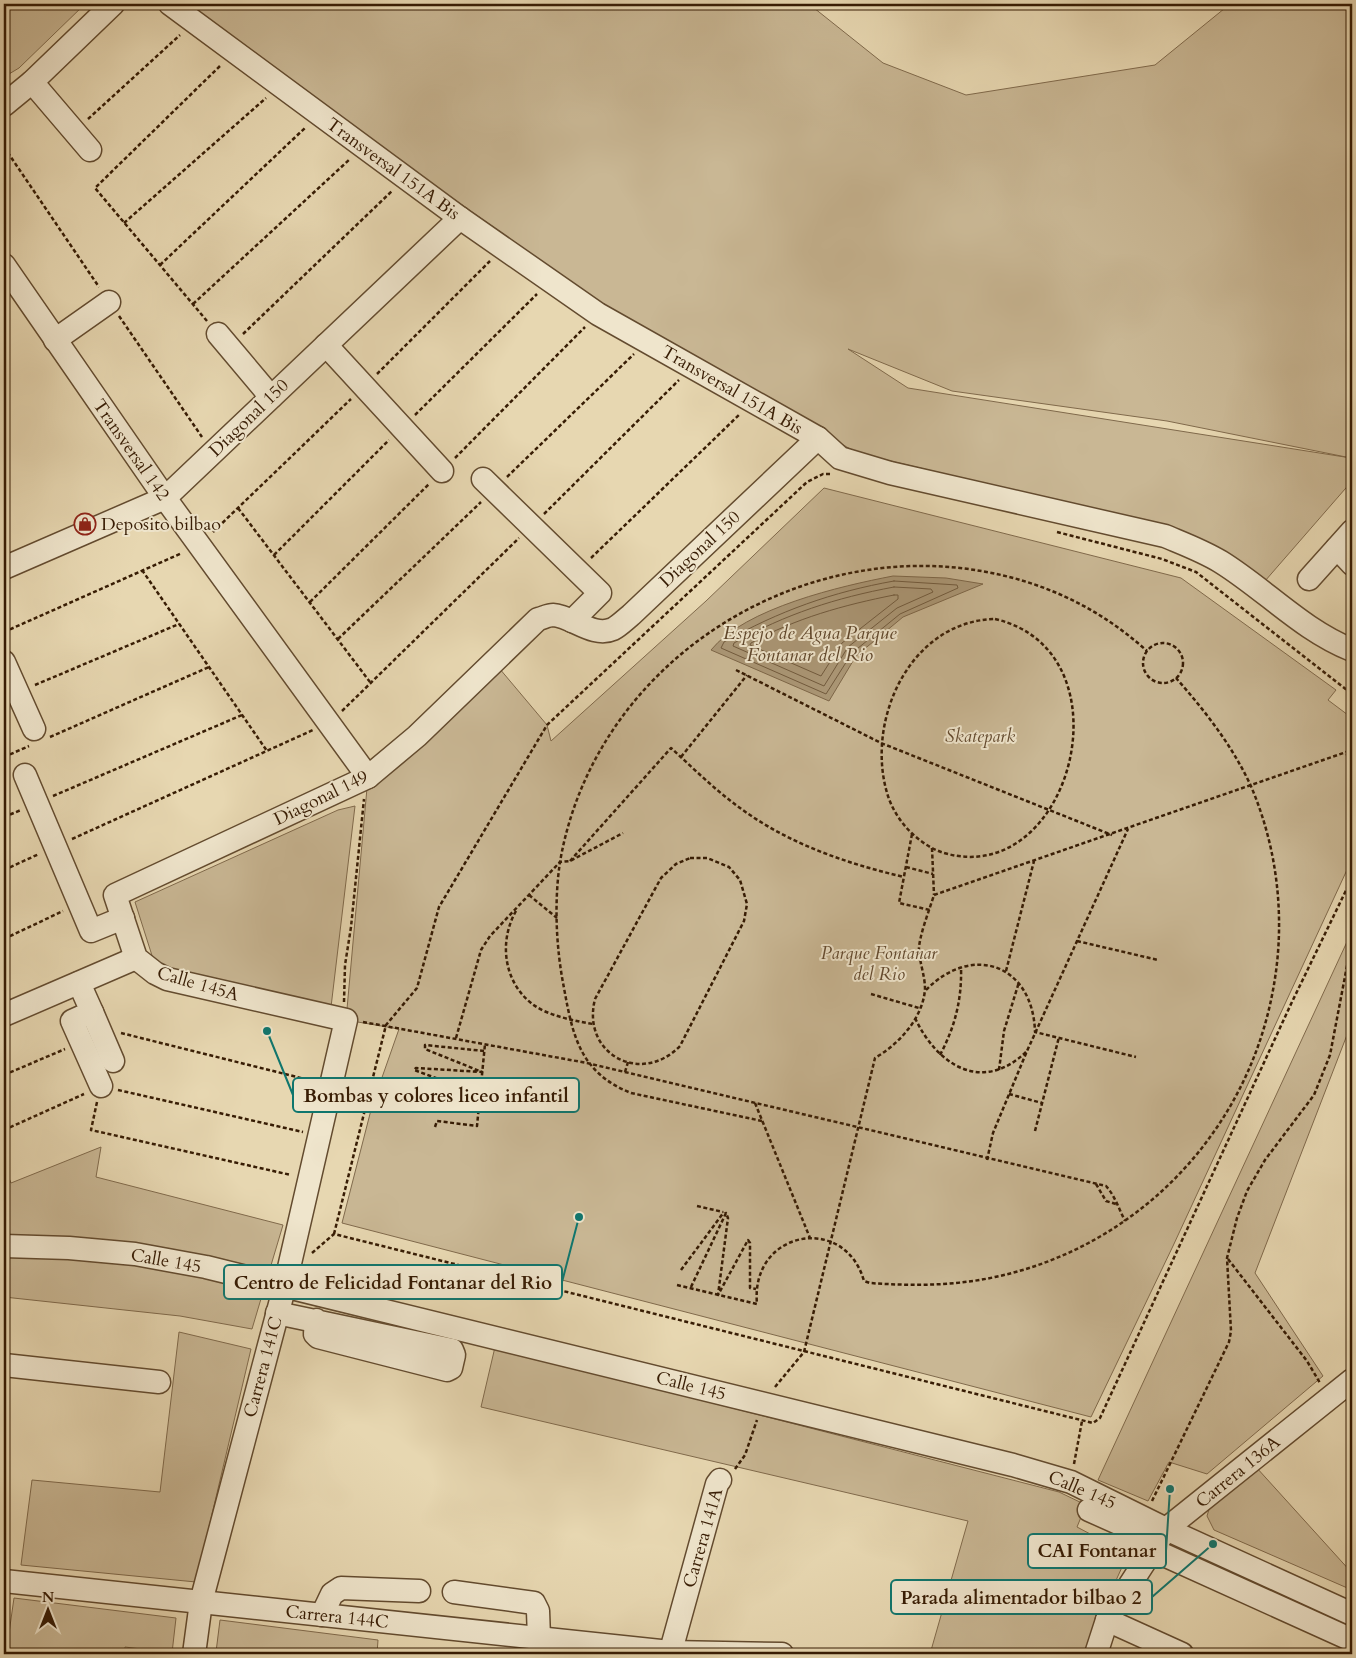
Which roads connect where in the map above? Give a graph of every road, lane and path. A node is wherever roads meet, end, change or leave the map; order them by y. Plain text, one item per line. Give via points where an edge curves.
1 (113, 4) edge
2 (170, 4) edge
3 (194, 22) junction
4 (234, 51) junction
5 (32, 82) junction
6 (280, 85) junction
7 (4, 105) edge
8 (319, 114) junction
9 (74, 132) junction
10 (364, 146) junction
11 (90, 150) dead end
12 (406, 178) junction
13 (460, 218) junction
14 (124, 223) junction
15 (4, 265) edge
16 (160, 265) junction
17 (109, 302) dead end
18 (192, 304) junction
19 (55, 340) junction
20 (223, 340) junction
21 (326, 345) junction
22 (692, 367) junction
23 (271, 397) junction
24 (754, 402) junction
25 (818, 438) junction
26 (442, 471) dead end
27 (832, 474) dead end
28 (483, 479) dead end
29 (165, 498) junction
30 (238, 508) dead end
31 (531, 526) junction
32 (1049, 530) dead end
33 (1352, 531) edge
34 (199, 545) junction
35 (1344, 556) edge
36 (4, 568) edge
37 (142, 570) junction
38 (577, 571) junction
39 (1309, 579) dead end
40 (572, 621) junction
41 (178, 624) junction
42 (4, 632) edge
43 (1352, 650) edge
44 (1147, 651) junction
45 (4, 662) edge
46 (209, 667) junction
47 (736, 670) dead end
48 (747, 675) junction
49 (1176, 678) junction
50 (371, 683) junction
51 (17, 692) junction
52 (1352, 694) edge
53 (242, 716) junction
54 (329, 723) junction
55 (38, 737) junction
56 (881, 743) junction
57 (1352, 750) edge
58 (267, 751) junction
59 (1346, 754) junction
60 (4, 756) edge
61 (681, 757) junction
62 (1352, 758) edge
63 (25, 775) dead end
64 (368, 777) junction
65 (1250, 786) junction
66 (37, 803) junction
67 (1050, 810) junction
68 (4, 817) edge
69 (1129, 827) junction
70 (623, 834) dead end
71 (912, 834) junction
72 (1112, 835) junction
73 (55, 847) junction
74 (932, 848) junction
75 (570, 861) junction
76 (1034, 861) junction
77 (560, 862) junction
78 (906, 867) junction
79 (4, 870) edge
80 (933, 874) junction
81 (904, 877) junction
82 (1352, 878) edge
83 (529, 895) junction
84 (934, 895) junction
85 (79, 903) junction
86 (518, 907) junction
87 (930, 910) junction
88 (123, 918) junction
89 (558, 919) junction
90 (4, 939) edge
91 (1077, 942) junction
92 (1352, 951) edge
93 (136, 958) junction
94 (1158, 960) dead end
95 (961, 967) junction
96 (1006, 971) junction
97 (1019, 982) junction
98 (78, 983) junction
99 (925, 991) junction
100 (871, 994) dead end
101 (919, 1008) junction
102 (4, 1015) edge
103 (915, 1018) junction
104 (95, 1020) junction
105 (346, 1020) junction
106 (570, 1020) junction
107 (593, 1024) junction
108 (386, 1025) junction
109 (1035, 1032) junction
110 (1059, 1037) junction
111 (456, 1038) junction
112 (81, 1043) junction
113 (485, 1044) junction
114 (484, 1051) junction
115 (1027, 1051) junction
116 (940, 1055) junction
117 (1136, 1057) dead end
118 (113, 1061) dead end
119 (628, 1062) junction
120 (587, 1063) junction
121 (999, 1070) junction
122 (482, 1072) junction
123 (625, 1072) junction
124 (4, 1075) edge
125 (331, 1085) junction
126 (101, 1086) junction
127 (480, 1094) junction
128 (1009, 1094) junction
129 (755, 1103) junction
130 (1042, 1103) junction
131 (762, 1121) junction
132 (435, 1127) dead end
133 (859, 1128) junction
134 (4, 1130) edge
135 (1035, 1131) dead end
136 (320, 1135) junction
137 (987, 1160) junction
138 (309, 1179) junction
139 (1096, 1184) junction
140 (1116, 1204) junction
141 (697, 1206) dead end
142 (725, 1213) junction
143 (1125, 1221) junction
144 (334, 1234) junction
145 (810, 1239) junction
146 (831, 1242) junction
147 (4, 1246) edge
148 (1227, 1258) junction
149 (681, 1270) dead end
150 (286, 1279) junction
151 (677, 1285) dead end
152 (691, 1288) junction
153 (756, 1289) junction
154 (718, 1294) junction
155 (277, 1313) junction
156 (316, 1320) junction
157 (804, 1352) junction
158 (4, 1365) edge
159 (159, 1382) dead end
160 (1351, 1385) edge
161 (1328, 1399) junction
162 (762, 1403) junction
163 (1082, 1421) junction
164 (720, 1480) joint
165 (1071, 1482) junction
166 (1089, 1510) dead end
167 (1144, 1518) junction
168 (1159, 1540) junction
169 (4, 1581) edge
170 (419, 1591) dead end
171 (454, 1592) dead end
172 (201, 1602) junction
173 (1352, 1614) edge
174 (322, 1615) junction
175 (1107, 1620) junction
176 (539, 1638) junction
177 (1352, 1640) edge
178 (670, 1653) edge
179 (194, 1654) edge
180 (782, 1654) edge
181 (1096, 1654) edge
182 (1182, 1654) edge

1 - 5 street
2 - 3 street, Transversal 151A Bis
3 - 4 street, Transversal 151A Bis
3 - 9 path
4 - 6 street, Transversal 151A Bis
4 - 14 path via 96,188
5 - 7 street
5 - 9 street
6 - 8 street, Transversal 151A Bis
6 - 14 path
8 - 10 street, Transversal 151A Bis
8 - 16 path
9 - 11 street
10 - 12 street, Transversal 151A Bis
10 - 18 path
12 - 13 street, Transversal 151A Bis
12 - 20 path
13 - 21 street, Diagonal 150
13 - 22 street, Transversal 151A Bis via 598,314
14 - 16 path
15 - 19 street, Transversal 142
16 - 18 path
17 - 19 street
18 - 20 path
19 - 29 street, Transversal 142
20 - 23 street
21 - 23 street, Diagonal 150
21 - 26 street
22 - 24 street, Transversal 151A Bis
22 - 31 path
23 - 29 street, Diagonal 150
24 - 25 street, Transversal 151A Bis
24 - 38 path
25 - 40 street, Diagonal 150 via 614,629 591,629
25 - 43 street, Transversal 151A Bis via 840,458 890,473 1165,536 1196,548 1221,562 1319,634
27 - 108 path via 823,474 807,482 547,725 439,907 417,988
28 - 31 street
29 - 34 street, Transversal 142
29 - 36 street, Diagonal 150
30 - 50 path
31 - 38 street
31 - 50 path
32 - 52 path via 1162,559 1196,572
33 - 35 street
34 - 37 path
34 - 54 street, Transversal 142
35 - 39 street
37 - 41 path
37 - 42 path
38 - 40 street via 600,592
40 - 64 street, Diagonal 149 via 551,615 538,620
41 - 46 path
41 - 51 path
44 - 49 path via 1144,670 1152,680 1164,683
44 - 49 path via 1152,646 1165,643 1177,648 1183,660 1181,673
44 - 77 path via 1121,628 1084,604 1042,586 996,574 944,566 892,567 838,574 808,582 778,593 722,623 674,661 637,700 591,771 569,827
45 - 51 street
46 - 53 path
46 - 55 path
47 - 48 path
48 - 56 path
48 - 61 path
49 - 65 path via 1219,730
50 - 54 path
51 - 55 street
53 - 58 path
53 - 66 path
54 - 58 path
54 - 64 street, Transversal 142
55 - 60 path
56 - 67 path
56 - 67 path via 894,691 908,667 928,646 955,628 978,620 1011,623 1036,638 1053,659 1073,706 1073,754
56 - 71 path via 884,786 891,805
57 - 59 path
58 - 73 path
59 - 62 path
59 - 65 path
61 - 75 path via 671,748
61 - 81 path via 738,807 784,835 835,858
63 - 66 street
64 - 88 street, Diagonal 149 via 115,895
64 - 105 path via 345,965 343,998
65 - 69 path
65 - 143 path via 1272,853 1278,892 1277,968 1264,1033 1239,1093 1219,1128 1178,1178
66 - 68 path
66 - 73 street
67 - 72 path
67 - 74 path via 1024,837 997,851 970,857
69 - 72 path
69 - 91 path
70 - 75 path
71 - 74 path
71 - 78 path
72 - 76 path
73 - 79 path
73 - 85 street
74 - 80 path
75 - 77 path
76 - 84 path
76 - 96 path
77 - 83 path
77 - 89 path
78 - 80 path
78 - 81 path
80 - 84 path
81 - 87 path via 899,903
82 - 163 path via 1100,1418 1094,1423
83 - 86 path
83 - 89 path
84 - 87 path
85 - 88 street via 91,931
85 - 90 path
86 - 106 path via 506,935 507,966 512,980 532,1003
86 - 111 path via 481,950
87 - 99 path via 919,950
88 - 93 street
89 - 106 path via 562,981
91 - 94 path
91 - 109 path
92 - 148 path via 1330,1055 1314,1095 1265,1160 1247,1191
93 - 98 street, Calle 145A
93 - 105 street, Calle 145A via 168,979
95 - 96 path via 986,966
95 - 99 path via 936,979
95 - 116 path via 959,1007
96 - 97 path
97 - 109 path via 1032,1004
97 - 121 path via 1004,1031
98 - 102 street, Calle 145A
98 - 104 street
99 - 101 path
100 - 101 path
101 - 103 path
103 - 116 path via 926,1039
103 - 133 path via 898,1042 875,1058
104 - 112 street via 72,1021
104 - 118 street
104 - 125 path
105 - 108 path
105 - 125 street, Carrera 141C
106 - 107 path
106 - 120 path
107 - 119 path via 596,1036 605,1048
107 - 119 path via 595,999 666,872 683,860 699,857 716,860 729,867 744,888 746,913 684,1039 674,1052 664,1058 647,1064
108 - 111 path
108 - 144 path
109 - 110 path
109 - 115 path
110 - 117 path
110 - 130 path
111 - 113 path
112 - 124 path
112 - 126 street
113 - 114 path
113 - 120 path
114 - 122 path
114 - 122 path via 427,1045 423,1048
115 - 121 path
115 - 128 path
116 - 121 path via 961,1069
119 - 123 path
120 - 123 path
120 - 131 path via 608,1082 631,1093
122 - 127 path
122 - 127 path via 414,1070
123 - 129 path
125 - 136 street, Carrera 141C
126 - 134 path
126 - 136 path
126 - 138 path via 91,1130
127 - 132 path via 477,1126 437,1121
128 - 130 path
128 - 137 path via 993,1133
129 - 131 path
129 - 133 path
130 - 135 path
131 - 145 path
133 - 137 path
133 - 146 path
136 - 138 street, Carrera 141C
137 - 139 path
138 - 150 street, Carrera 141C
139 - 140 path via 1106,1201
139 - 140 path via 1106,1186
140 - 143 path
141 - 142 path
142 - 149 path
142 - 152 path
142 - 154 path via 728,1218
143 - 146 path via 1083,1246 1027,1268 995,1277 932,1285 864,1281 851,1255
144 - 150 path
144 - 157 path
145 - 146 path
145 - 153 path via 784,1245 770,1256 760,1272
146 - 157 path
147 - 150 street, Calle 145 via 135,1254
148 - 161 path via 1307,1361
148 - 167 path via 1228,1342
150 - 155 street, Carrera 141C
150 - 162 street, Calle 145
151 - 152 path
152 - 154 path
153 - 154 path via 758,1304
153 - 154 path via 750,1288 748,1240
155 - 156 street
155 - 172 street, Carrera 141C
156 - 156 street via 452,1350 451,1368 447,1370 318,1337 315,1334
157 - 162 path
157 - 163 path
158 - 159 street
160 - 161 street, Carrera 136A
161 - 168 street, Carrera 136A
162 - 164 path, Carrera 141A via 745,1455 728,1477
162 - 165 street, Calle 145
163 - 165 path
164 - 178 street, Carrera 141A
165 - 167 street, Calle 145
166 - 168 street
167 - 168 street, Calle 145
168 - 173 street, Calle 145
168 - 175 street, Carrera 136A
168 - 177 street, Calle 145
169 - 172 street, Carrera 144C
170 - 174 street via 341,1588 332,1594
171 - 176 street via 534,1603 538,1611
172 - 174 street, Carrera 144C
172 - 179 street, Carrera 141C
174 - 176 street, Carrera 144C
175 - 181 street, Carrera 136A
175 - 182 street
176 - 178 street, Carrera 144C
178 - 180 street, Carrera 144C

